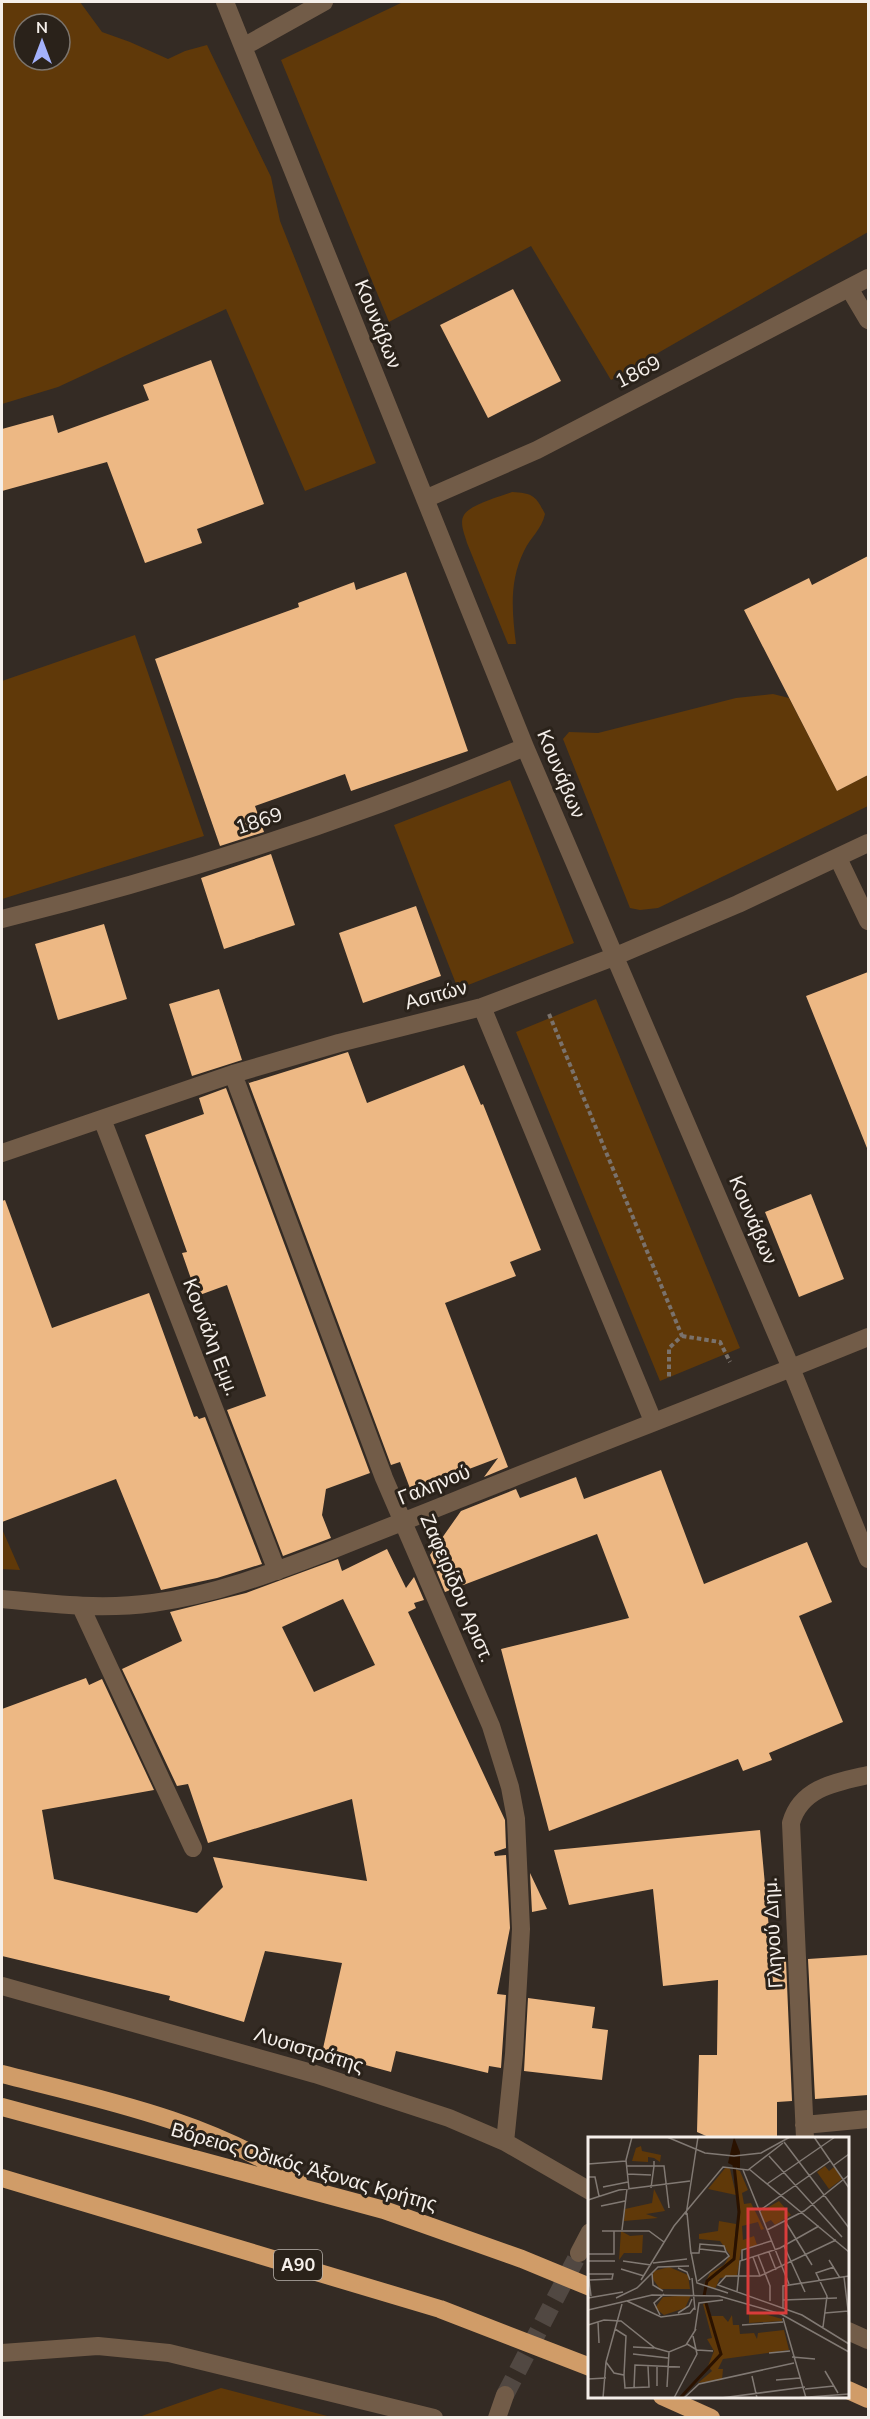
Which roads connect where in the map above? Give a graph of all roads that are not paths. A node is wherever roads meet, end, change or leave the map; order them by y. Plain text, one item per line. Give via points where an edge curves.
1 (225, 2) edge
2 (324, 2) edge
3 (243, 47) junction
4 (868, 278) edge
5 (849, 288) junction
6 (868, 320) edge
7 (425, 500) junction
8 (525, 747) junction
9 (868, 843) edge
10 (838, 858) junction
11 (2, 919) edge
12 (868, 921) edge
13 (616, 956) junction
14 (482, 1007) junction
15 (233, 1074) junction
16 (102, 1119) junction
17 (2, 1153) edge
18 (868, 1336) edge
19 (791, 1368) junction
20 (653, 1421) junction
21 (403, 1522) junction
22 (868, 1559) edge
23 (277, 1571) junction
24 (2, 1599) edge
25 (81, 1607) junction
26 (868, 1774) edge
27 (193, 1848) dead end
28 (2, 1986) edge
29 (2, 2074) edge
30 (2, 2107) edge
31 (868, 2120) edge
32 (804, 2132) edge
33 (505, 2142) junction
34 (2, 2178) edge
35 (309, 2189) junction
36 (588, 2190) edge
37 (588, 2236) edge
38 (579, 2253) tunnel mouth
39 (588, 2286) edge
40 (849, 2331) edge
41 (868, 2340) edge
42 (2, 2353) edge
43 (588, 2366) edge
44 (849, 2390) edge
45 (505, 2396) tunnel mouth
46 (665, 2398) edge
47 (868, 2399) edge
48 (434, 2418) edge
49 (497, 2418) edge
50 (711, 2418) edge

1 - 3 street, Κουνάβων
2 - 3 street
3 - 7 street, Κουνάβων
4 - 5 street, 1869
5 - 6 street
5 - 7 street, 1869 via 537,450
7 - 8 street, Κουνάβων
8 - 11 street, 1869 via 432,786 277,839 92,896
8 - 13 street, Κουνάβων
9 - 10 street, Ασιτών
10 - 12 street
10 - 13 street, Ασιτών
13 - 14 street, Ασιτών
13 - 19 street, Κουνάβων
14 - 15 street, Ασιτών via 339,1042
14 - 20 street
15 - 16 street, Ασιτών
15 - 21 street, Ζαφειρίδου Αριστ.
16 - 17 street, Ασιτών
16 - 23 street, Κουνάλη Εμμ.
18 - 19 street, Γαληνού
19 - 20 street, Γαληνού
19 - 22 street, Κουνάβων
20 - 21 street, Γαληνού
21 - 23 street, Γαληνού
21 - 33 street, Ζαφειρίδου Αριστ. via 491,1726 516,1819 521,1929
23 - 25 street, Γαληνού via 192,1596 152,1603
24 - 25 street, Γαληνού
25 - 27 street
26 - 32 street, Γληνού Δημ. via 834,1783 807,1796 791,1823
28 - 33 street, Λυσιστράτης via 315,2074 448,2118
29 - 35 highway via 85,2095 204,2133 262,2158
30 - 35 highway, Βόρειος Οδικός Άξονας Κρήτης
31 - 32 street
33 - 36 street, Λυσιστράτης
34 - 43 highway, Α90 via 440,2309
35 - 39 highway, Βόρειος Οδικός Άξονας Κρήτης via 384,2210
37 - 38 street
40 - 41 street
42 - 48 street via 98,2346 169,2353
44 - 47 highway
45 - 49 street
46 - 50 highway

